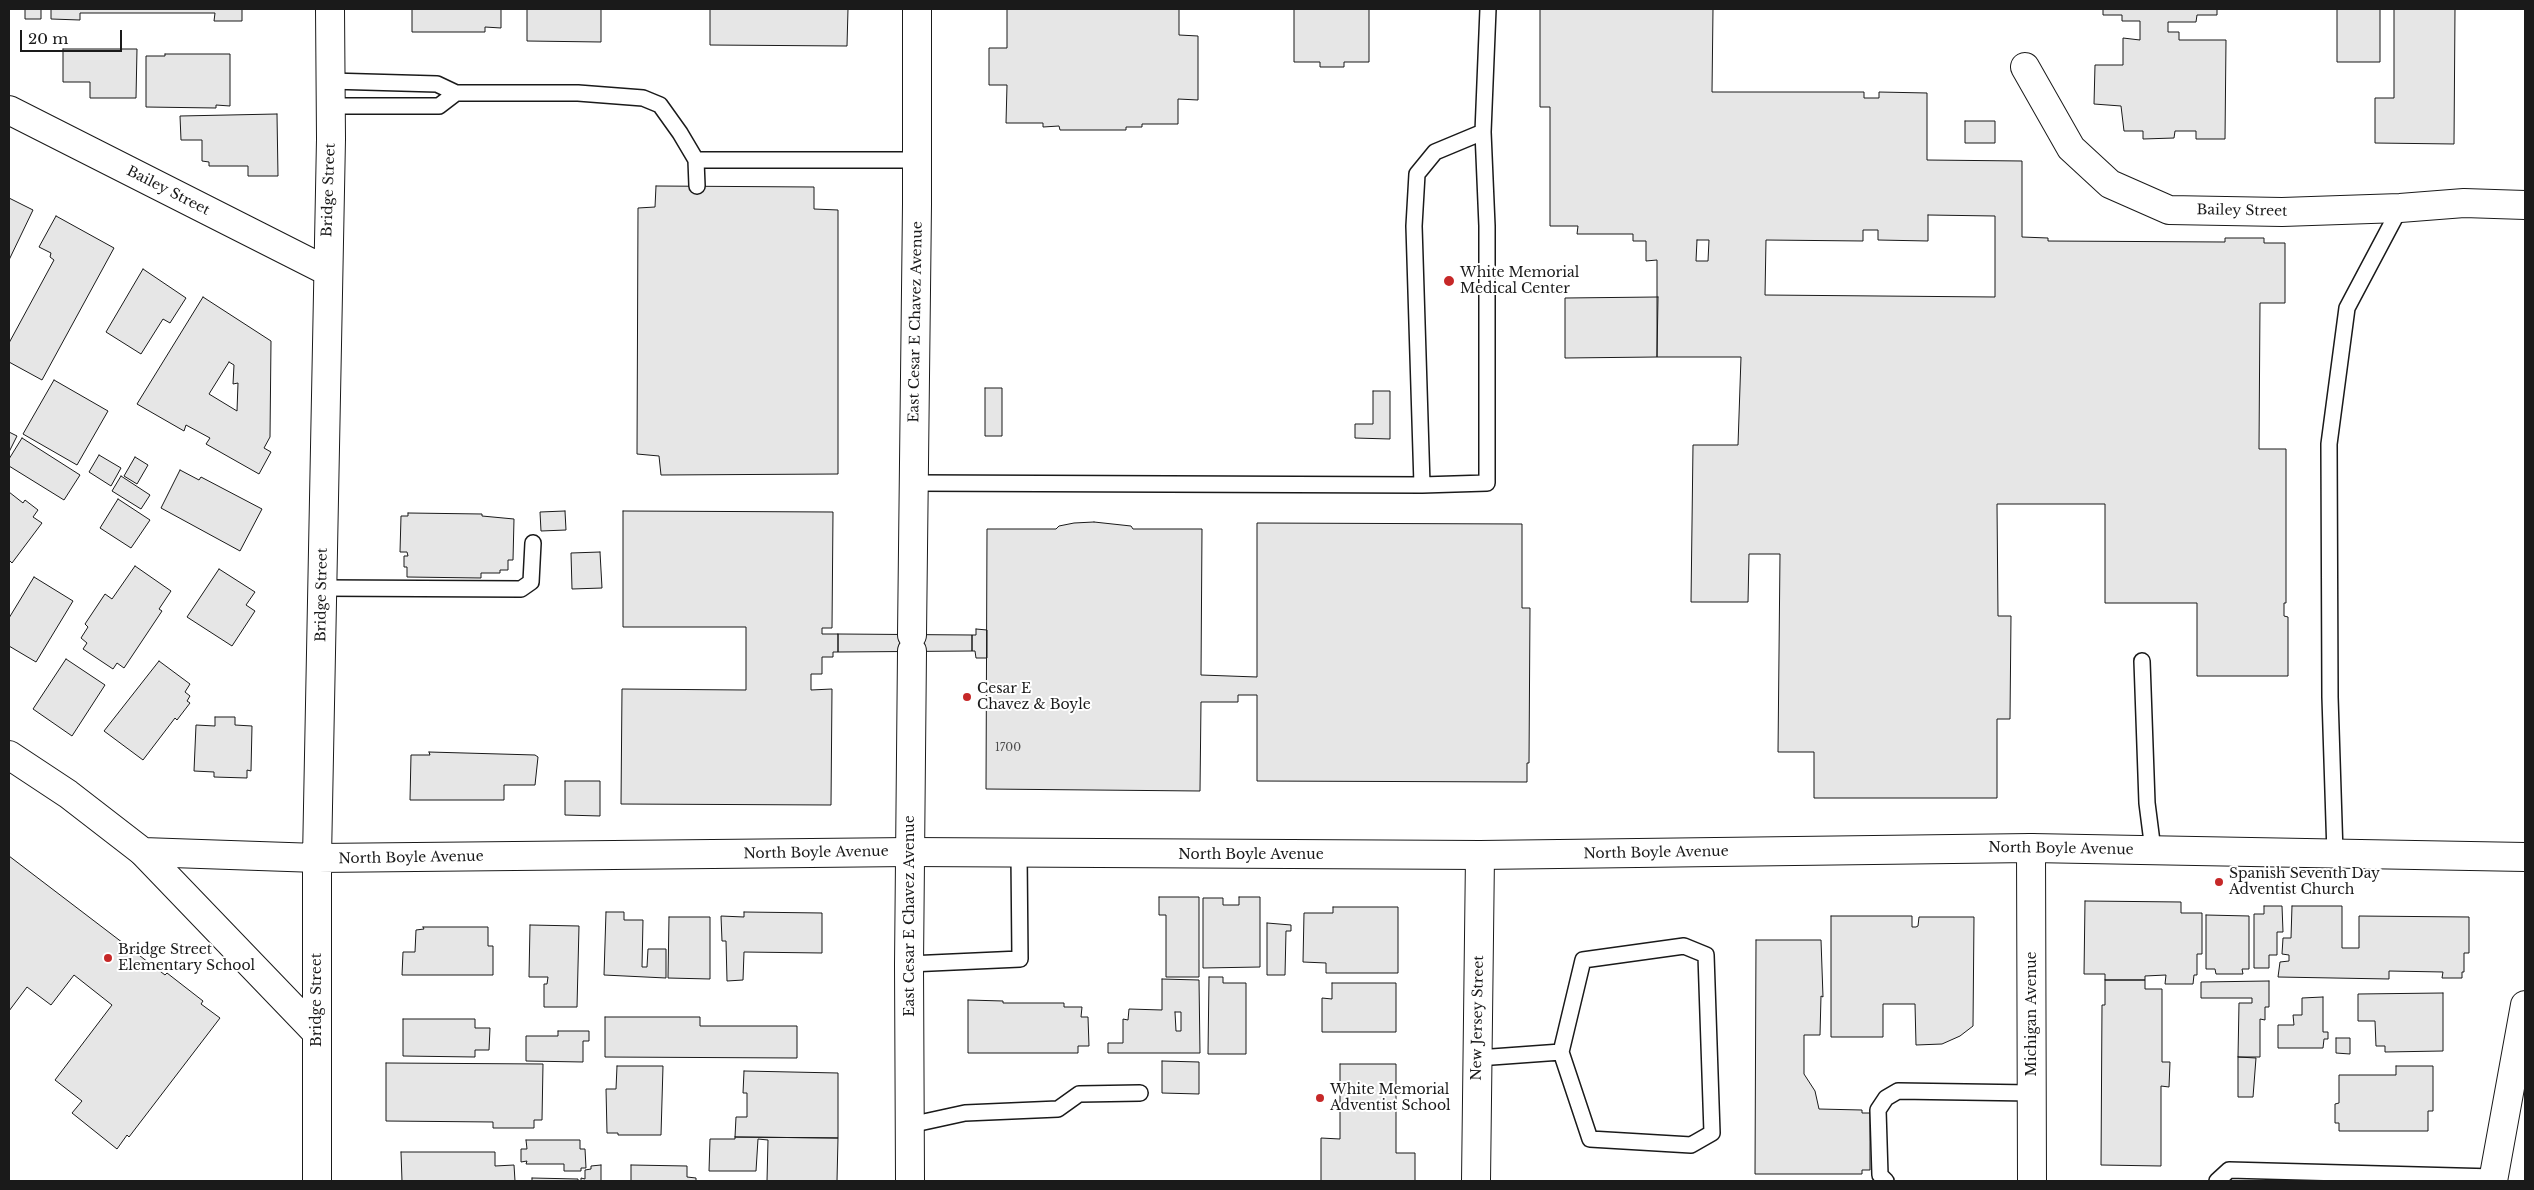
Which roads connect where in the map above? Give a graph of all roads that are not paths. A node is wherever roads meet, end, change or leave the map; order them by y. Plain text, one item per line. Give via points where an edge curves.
1 (330, 9) edge
2 (917, 9) edge
3 (1488, 9) edge
4 (2025, 68) dead end
5 (331, 94) junction
6 (456, 94) junction
7 (9, 110) edge
8 (1483, 132) junction
9 (696, 160) junction
10 (917, 160) junction
11 (697, 186) dead end
12 (2525, 205) edge
13 (2400, 208) junction
14 (327, 271) junction
15 (914, 484) junction
16 (1422, 485) junction
17 (533, 543) dead end
18 (322, 588) junction
19 (2142, 661) dead end
20 (9, 755) edge
21 (2031, 848) junction
22 (2153, 850) junction
23 (143, 852) junction
24 (910, 852) junction
25 (1019, 854) junction
26 (2335, 854) junction
27 (1480, 855) junction
28 (2525, 857) edge
29 (317, 858) junction
30 (909, 964) junction
31 (2525, 1005) edge
32 (317, 1033) junction
33 (1561, 1052) junction
34 (1478, 1058) junction
35 (1140, 1093) dead end
36 (2032, 1093) junction
37 (910, 1125) junction
38 (2493, 1179) edge
39 (317, 1181) edge
40 (910, 1181) edge
41 (1476, 1181) edge
42 (1886, 1181) edge
43 (2032, 1181) edge
44 (2217, 1181) edge

1 - 5 street, Bridge Street
2 - 10 street, East Cesar E Chavez Avenue
3 - 8 lane
4 - 13 street, Bailey Street via 2071,148 2110,184 2169,210 2282,212
5 - 6 lane via 437,84
5 - 6 lane via 439,106
5 - 14 street, Bridge Street
6 - 9 lane via 578,93 643,98 660,105
7 - 14 street, Bailey Street
8 - 16 lane via 1435,152 1417,174 1414,226
8 - 16 lane via 1487,226 1487,483
9 - 10 lane
9 - 11 lane
10 - 15 street, East Cesar E Chavez Avenue
12 - 13 street, Bailey Street via 2464,203
13 - 26 lane via 2347,308 2329,444 2330,697
14 - 18 street, Bridge Street
15 - 16 lane
15 - 24 street, East Cesar E Chavez Avenue
17 - 18 lane via 531,582 521,589
18 - 29 street, Bridge Street
19 - 22 lane via 2147,803
20 - 23 street via 68,794
21 - 22 street, North Boyle Avenue
21 - 27 street, North Boyle Avenue
21 - 36 street, Michigan Avenue
22 - 26 street, North Boyle Avenue
23 - 29 street, North Boyle Avenue
23 - 32 street
24 - 25 street, North Boyle Avenue
24 - 29 street, North Boyle Avenue
24 - 30 street, East Cesar E Chavez Avenue
25 - 27 street, North Boyle Avenue
25 - 30 lane via 1020,959
26 - 28 street, North Boyle Avenue
27 - 34 street, New Jersey Street
29 - 32 street, Bridge Street
30 - 37 street, East Cesar E Chavez Avenue
31 - 38 street
32 - 39 street, Bridge Street
33 - 33 lane via 1590,1139 1691,1144 1712,1133 1706,955 1684,946 1583,960
33 - 34 lane
34 - 41 street, New Jersey Street
35 - 37 lane via 1079,1094 1058,1109 965,1113
36 - 42 lane via 1898,1091 1886,1098 1878,1110 1880,1175
36 - 43 street, Michigan Avenue
37 - 40 street, East Cesar E Chavez Avenue
38 - 44 lane via 2229,1170

